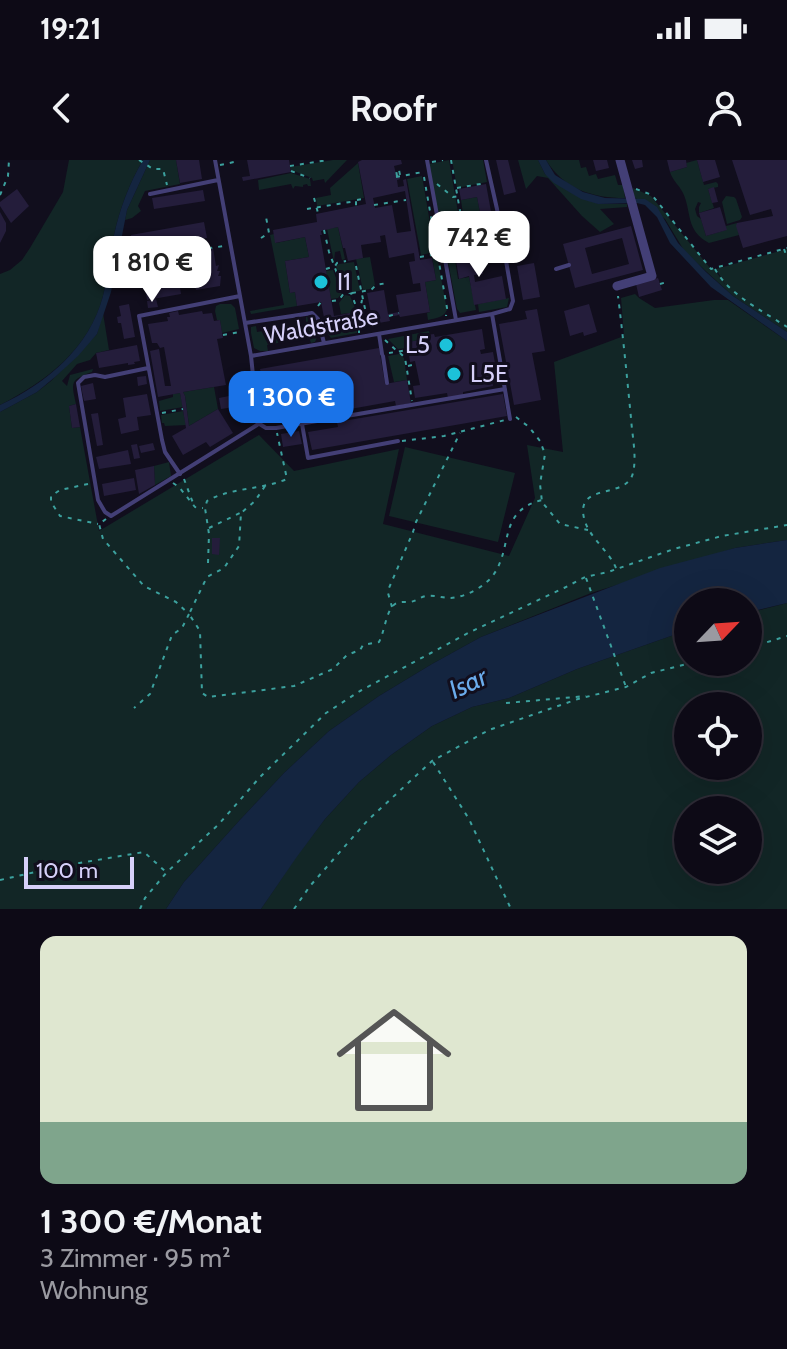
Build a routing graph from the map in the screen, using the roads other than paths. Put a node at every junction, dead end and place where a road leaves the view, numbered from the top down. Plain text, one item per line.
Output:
1 (215, 160) edge
2 (486, 160) edge
3 (620, 160) edge
4 (429, 161) edge
5 (219, 180) junction
6 (150, 194) dead end
7 (569, 265) dead end
8 (556, 269) dead end
9 (617, 286) road end
10 (240, 296) junction
11 (492, 314) junction
12 (456, 320) junction
13 (245, 323) junction
14 (379, 333) junction
15 (324, 344) junction
16 (251, 356) junction
17 (148, 368) junction
18 (387, 383) dead end
19 (505, 389) junction
20 (390, 401) dead end
21 (392, 409) junction
22 (510, 419) road end
23 (258, 423) junction
24 (302, 424) junction
25 (398, 441) road end
26 (180, 474) junction

1 - 5 lane
2 - 11 lane
3 - 9 street
4 - 12 lane
5 - 6 lane
5 - 10 lane
7 - 8 lane
10 - 13 lane
10 - 17 lane
11 - 12 lane, Waldstraße
11 - 19 lane
12 - 14 lane, Waldstraße
13 - 15 lane
13 - 16 lane
14 - 15 lane, Waldstraße
14 - 18 lane
15 - 16 lane, Waldstraße
16 - 23 lane, Waldstraße
17 - 26 lane
17 - 26 lane
19 - 21 lane
19 - 22 lane
20 - 21 lane
21 - 24 lane
23 - 24 lane
23 - 26 lane
24 - 25 lane

